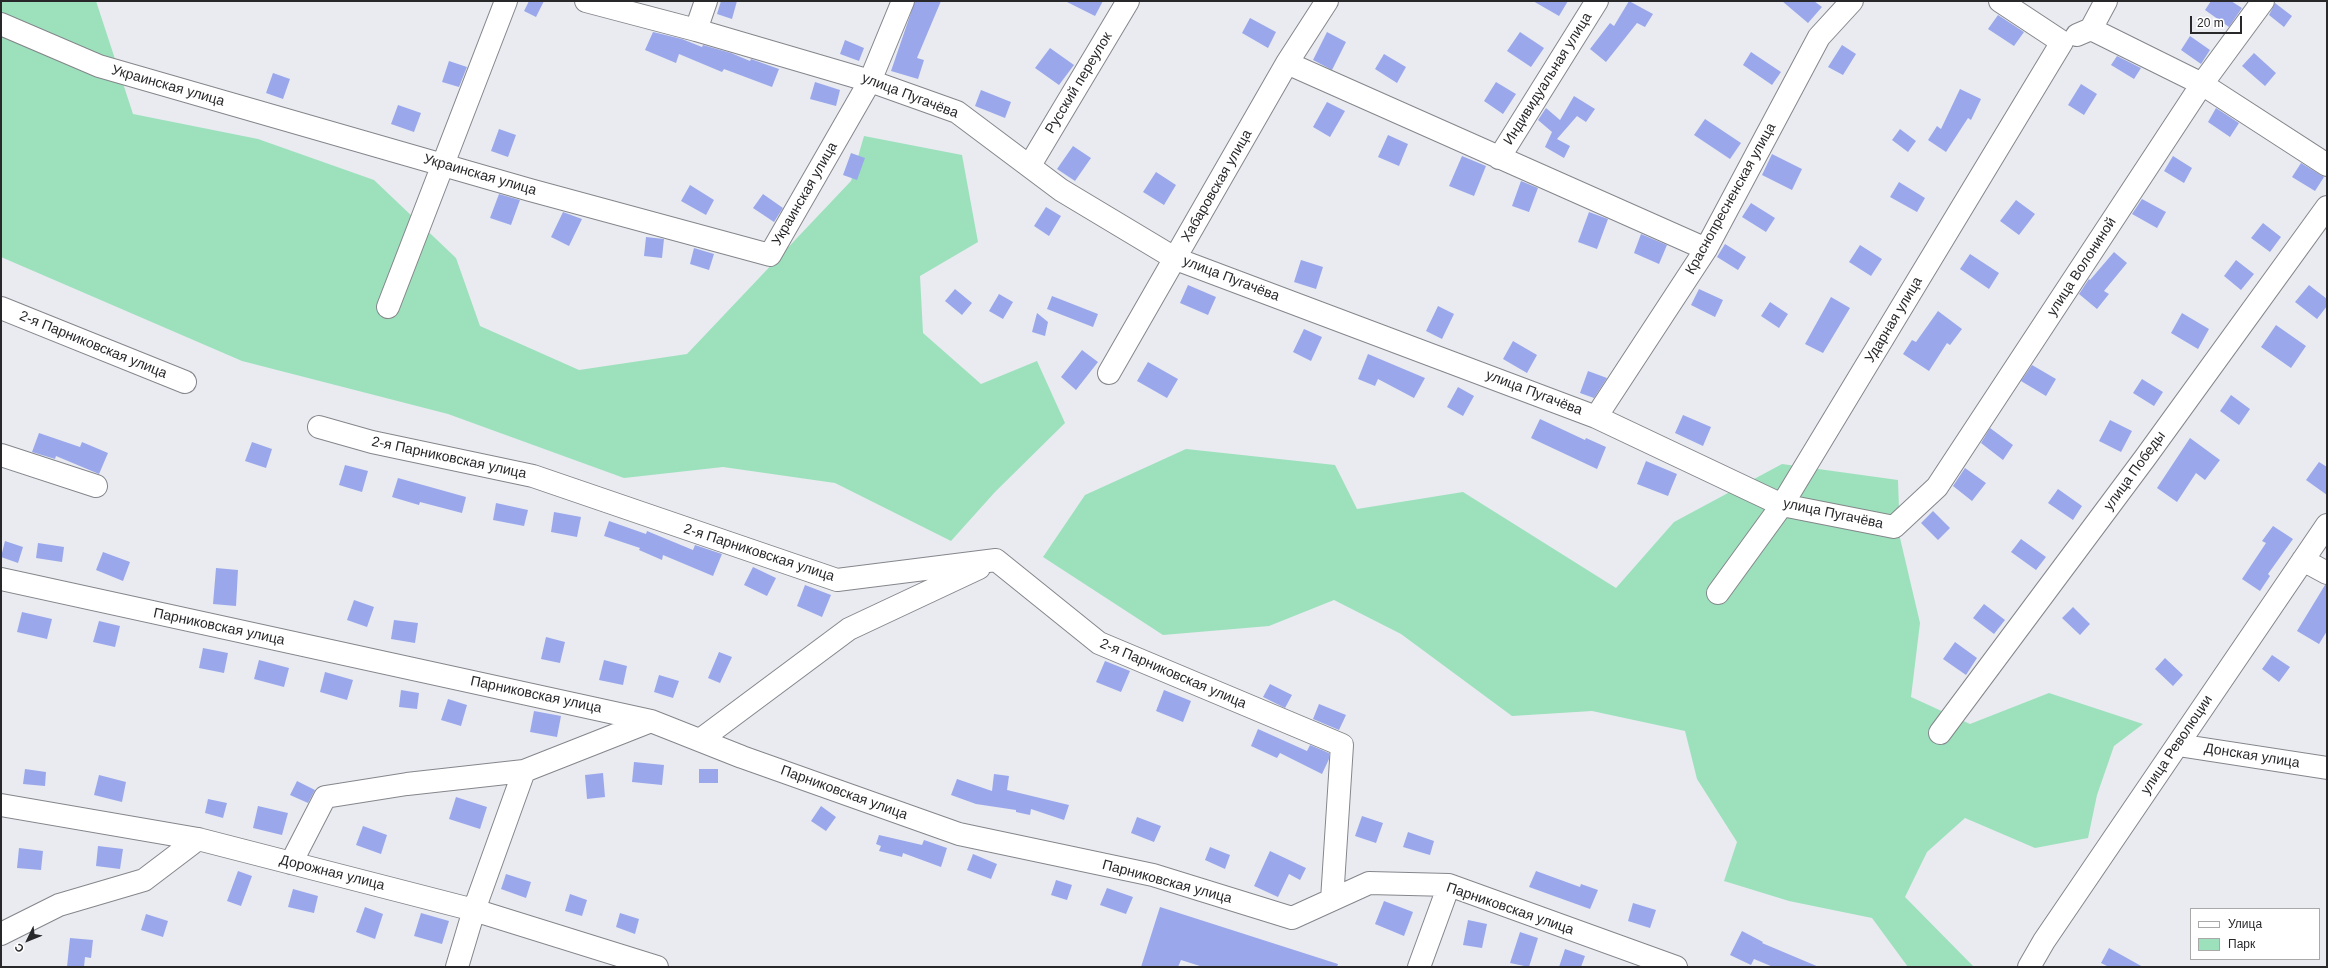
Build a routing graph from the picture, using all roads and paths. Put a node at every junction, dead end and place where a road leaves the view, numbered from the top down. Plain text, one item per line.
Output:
1 (506, 1) edge
2 (586, 1) edge
3 (706, 1) edge
4 (903, 1) edge
5 (1128, 1) edge
6 (1327, 1) edge
7 (1598, 1) edge
8 (1852, 1) edge
9 (2000, 1) edge
10 (2106, 1) edge
11 (2263, 1) edge
12 (1, 24) edge
13 (2091, 29) junction
14 (696, 30) junction
15 (2062, 42) junction
16 (1287, 63) junction
17 (870, 80) junction
18 (2202, 84) junction
19 (1499, 158) junction
20 (443, 164) junction
21 (1030, 165) junction
22 (2327, 165) edge
23 (2327, 207) edge
24 (1706, 249) junction
25 (1176, 259) junction
26 (388, 307) dead end
27 (1, 308) edge
28 (1108, 373) dead end
29 (184, 382) dead end
30 (1596, 417) junction
31 (319, 427) dead end
32 (1, 455) edge
33 (96, 486) dead end
34 (1782, 505) junction
35 (2327, 525) edge
36 (1894, 527) joint
37 (996, 560) junction
38 (2303, 560) junction
39 (2327, 574) edge
40 (1, 579) edge
41 (1718, 593) dead end
42 (651, 721) junction
43 (1940, 733) dead end
44 (700, 740) junction
45 (2178, 745) junction
46 (2327, 768) edge
47 (524, 771) junction
48 (1, 805) edge
49 (198, 839) junction
50 (291, 863) junction
51 (1449, 885) junction
52 (1332, 900) junction
53 (474, 910) junction
54 (1, 934) edge
55 (456, 967) edge
56 (657, 967) edge
57 (1419, 967) edge
58 (1676, 967) edge
59 (2029, 967) edge

1 - 20 street
2 - 14 street, улица Пугачёва
3 - 14 street
4 - 17 street
5 - 21 street, Русский переулок
6 - 16 street, Хабаровская улица
7 - 19 street, Индивидуальная улица
8 - 24 street, Краснопресненская улица
9 - 15 street
10 - 13 street
11 - 18 street, улица Волониной
12 - 20 street, Украинская улица
13 - 15 street
13 - 18 street
14 - 17 street, улица Пугачёва
15 - 34 street, Ударная улица
16 - 19 street
16 - 25 street, Хабаровская улица
17 - 20 street, Украинская улица
17 - 21 street, улица Пугачёва
18 - 22 street
18 - 36 street, улица Волониной
19 - 24 street
20 - 26 street
21 - 25 street, улица Пугачёва
23 - 43 street, улица Победы
24 - 30 street, Краснопресненская улица
25 - 28 street, Хабаровская улица
25 - 30 street, улица Пугачёва
27 - 29 street, 2-я Парниковская улица
30 - 34 street, улица Пугачёва
31 - 37 street, 2-я Парниковская улица
32 - 33 street
34 - 36 street, улица Пугачёва
34 - 41 street, Ударная улица
35 - 38 street, улица Революции
37 - 44 street
37 - 52 street, 2-я Парниковская улица
38 - 39 street
38 - 45 street, улица Революции
40 - 42 street, Парниковская улица
42 - 44 street, Парниковская улица
42 - 47 street
44 - 52 street, Парниковская улица
45 - 46 street, Донская улица
45 - 59 street, улица Революции
47 - 50 street
47 - 53 street
48 - 49 street, Дорожная улица
49 - 50 street, Дорожная улица
49 - 54 street
50 - 53 street, Дорожная улица
51 - 52 street, Парниковская улица
51 - 57 street
51 - 58 street, Парниковская улица
53 - 55 street
53 - 56 street, Дорожная улица

